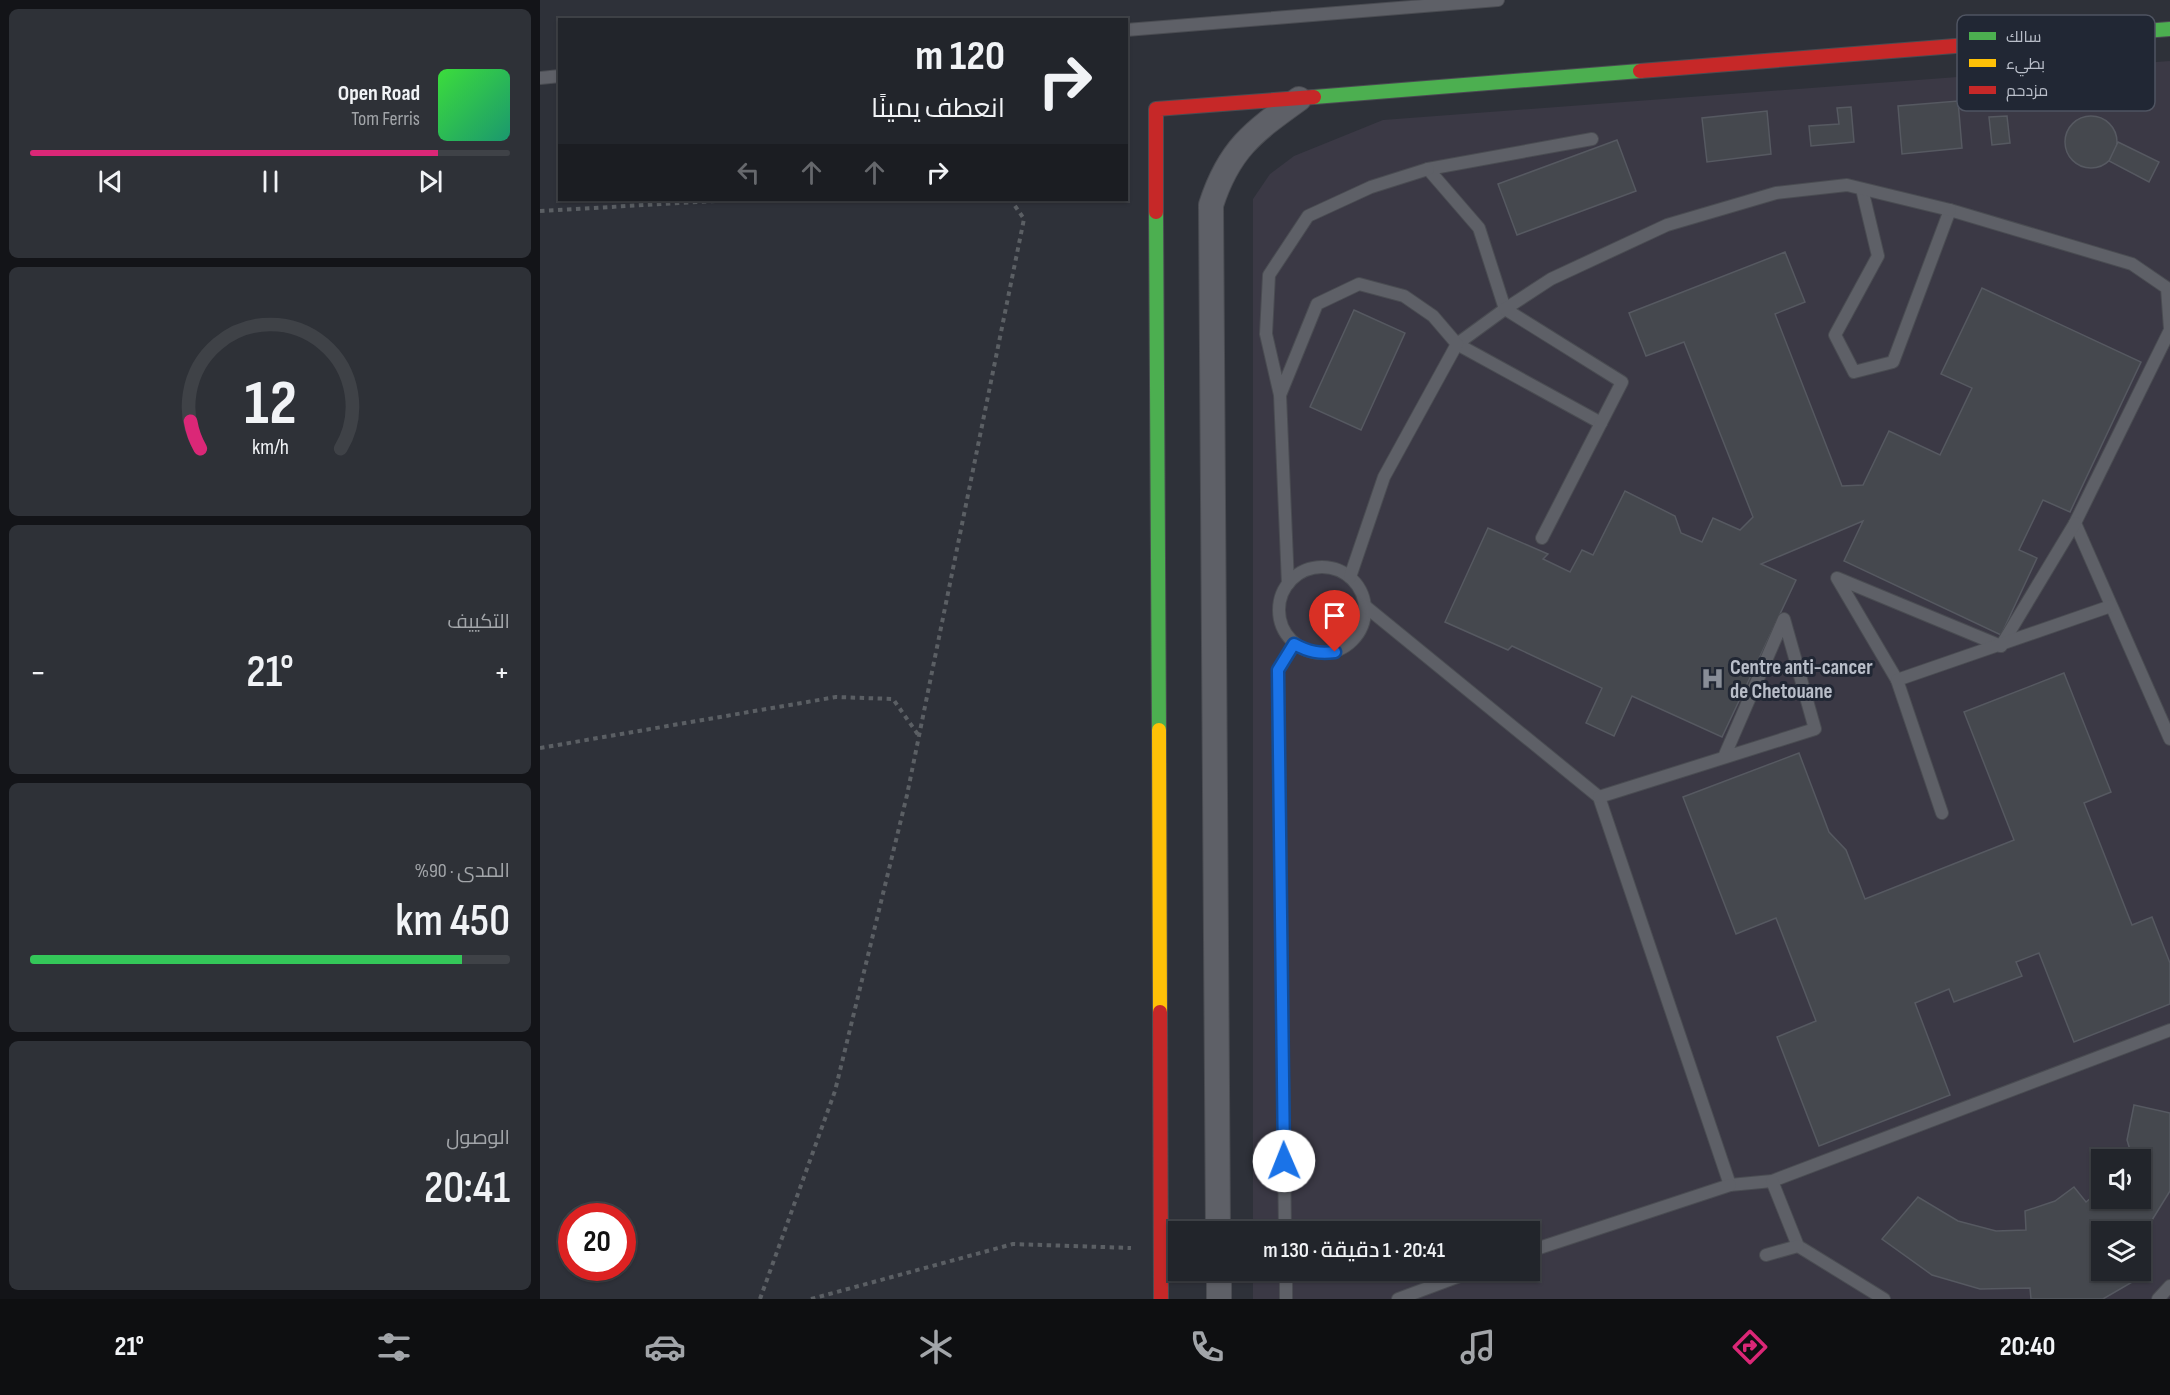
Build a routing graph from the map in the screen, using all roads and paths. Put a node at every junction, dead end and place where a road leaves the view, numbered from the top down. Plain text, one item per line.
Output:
1 (1498, 0) edge
2 (2170, 29) edge
3 (1128, 30) edge
4 (2155, 30) edge
5 (1957, 46) edge
6 (558, 76) edge
7 (540, 78) edge
8 (1299, 99) junction
9 (1592, 140) dead end
10 (1428, 169) junction
11 (1862, 189) junction
12 (715, 201) edge
13 (1012, 201) edge
14 (1950, 210) junction
15 (540, 211) edge
16 (1505, 309) junction
17 (2170, 330) edge
18 (1457, 344) junction
19 (1280, 395) junction
20 (1601, 423) junction
21 (2075, 524) junction
22 (1542, 538) dead end
23 (1350, 577) junction
24 (1287, 584) junction
25 (1365, 606) junction
26 (2112, 606) junction
27 (1294, 644) junction
28 (2001, 646) junction
29 (1897, 680) junction
30 (919, 736) junction
31 (2170, 739) edge
32 (540, 748) edge
33 (1724, 757) junction
34 (1599, 797) junction
35 (1942, 813) dead end
36 (2170, 1030) edge
37 (1772, 1181) junction
38 (1730, 1185) junction
39 (1218, 1221) edge
40 (1285, 1221) edge
41 (1798, 1245) junction
42 (1540, 1248) edge
43 (1162, 1249) junction
44 (1766, 1255) dead end
45 (1219, 1281) edge
46 (1286, 1281) edge
47 (1446, 1281) edge
48 (2170, 1286) edge
49 (760, 1299) edge
50 (812, 1299) edge
51 (1161, 1299) edge
52 (1219, 1299) edge
53 (1286, 1299) edge
54 (1398, 1299) edge
55 (1884, 1299) edge
56 (2158, 1299) edge

1 - 3 lane
2 - 4 street
5 - 8 street
6 - 7 lane
8 - 39 street
8 - 43 street
9 - 10 lane
10 - 16 lane
10 - 19 lane
11 - 14 lane
11 - 14 lane
11 - 16 lane
12 - 15 path
13 - 30 path
14 - 17 lane
16 - 18 lane
16 - 20 lane
17 - 21 lane
18 - 19 lane
18 - 20 lane
18 - 23 lane
19 - 24 lane
20 - 22 lane
21 - 26 lane
21 - 28 lane
23 - 24 lane
23 - 25 lane
24 - 27 lane
25 - 27 lane
25 - 34 lane
26 - 28 lane
26 - 31 lane
27 - 40 lane
28 - 29 lane
28 - 29 lane
29 - 35 lane
30 - 32 path
30 - 49 path
33 - 33 lane
33 - 34 lane
34 - 38 lane
36 - 37 lane
37 - 38 lane
37 - 41 lane
38 - 42 lane
41 - 44 lane
41 - 55 lane
43 - 50 path
43 - 51 street
45 - 52 street
46 - 53 lane
47 - 54 lane
48 - 56 lane

